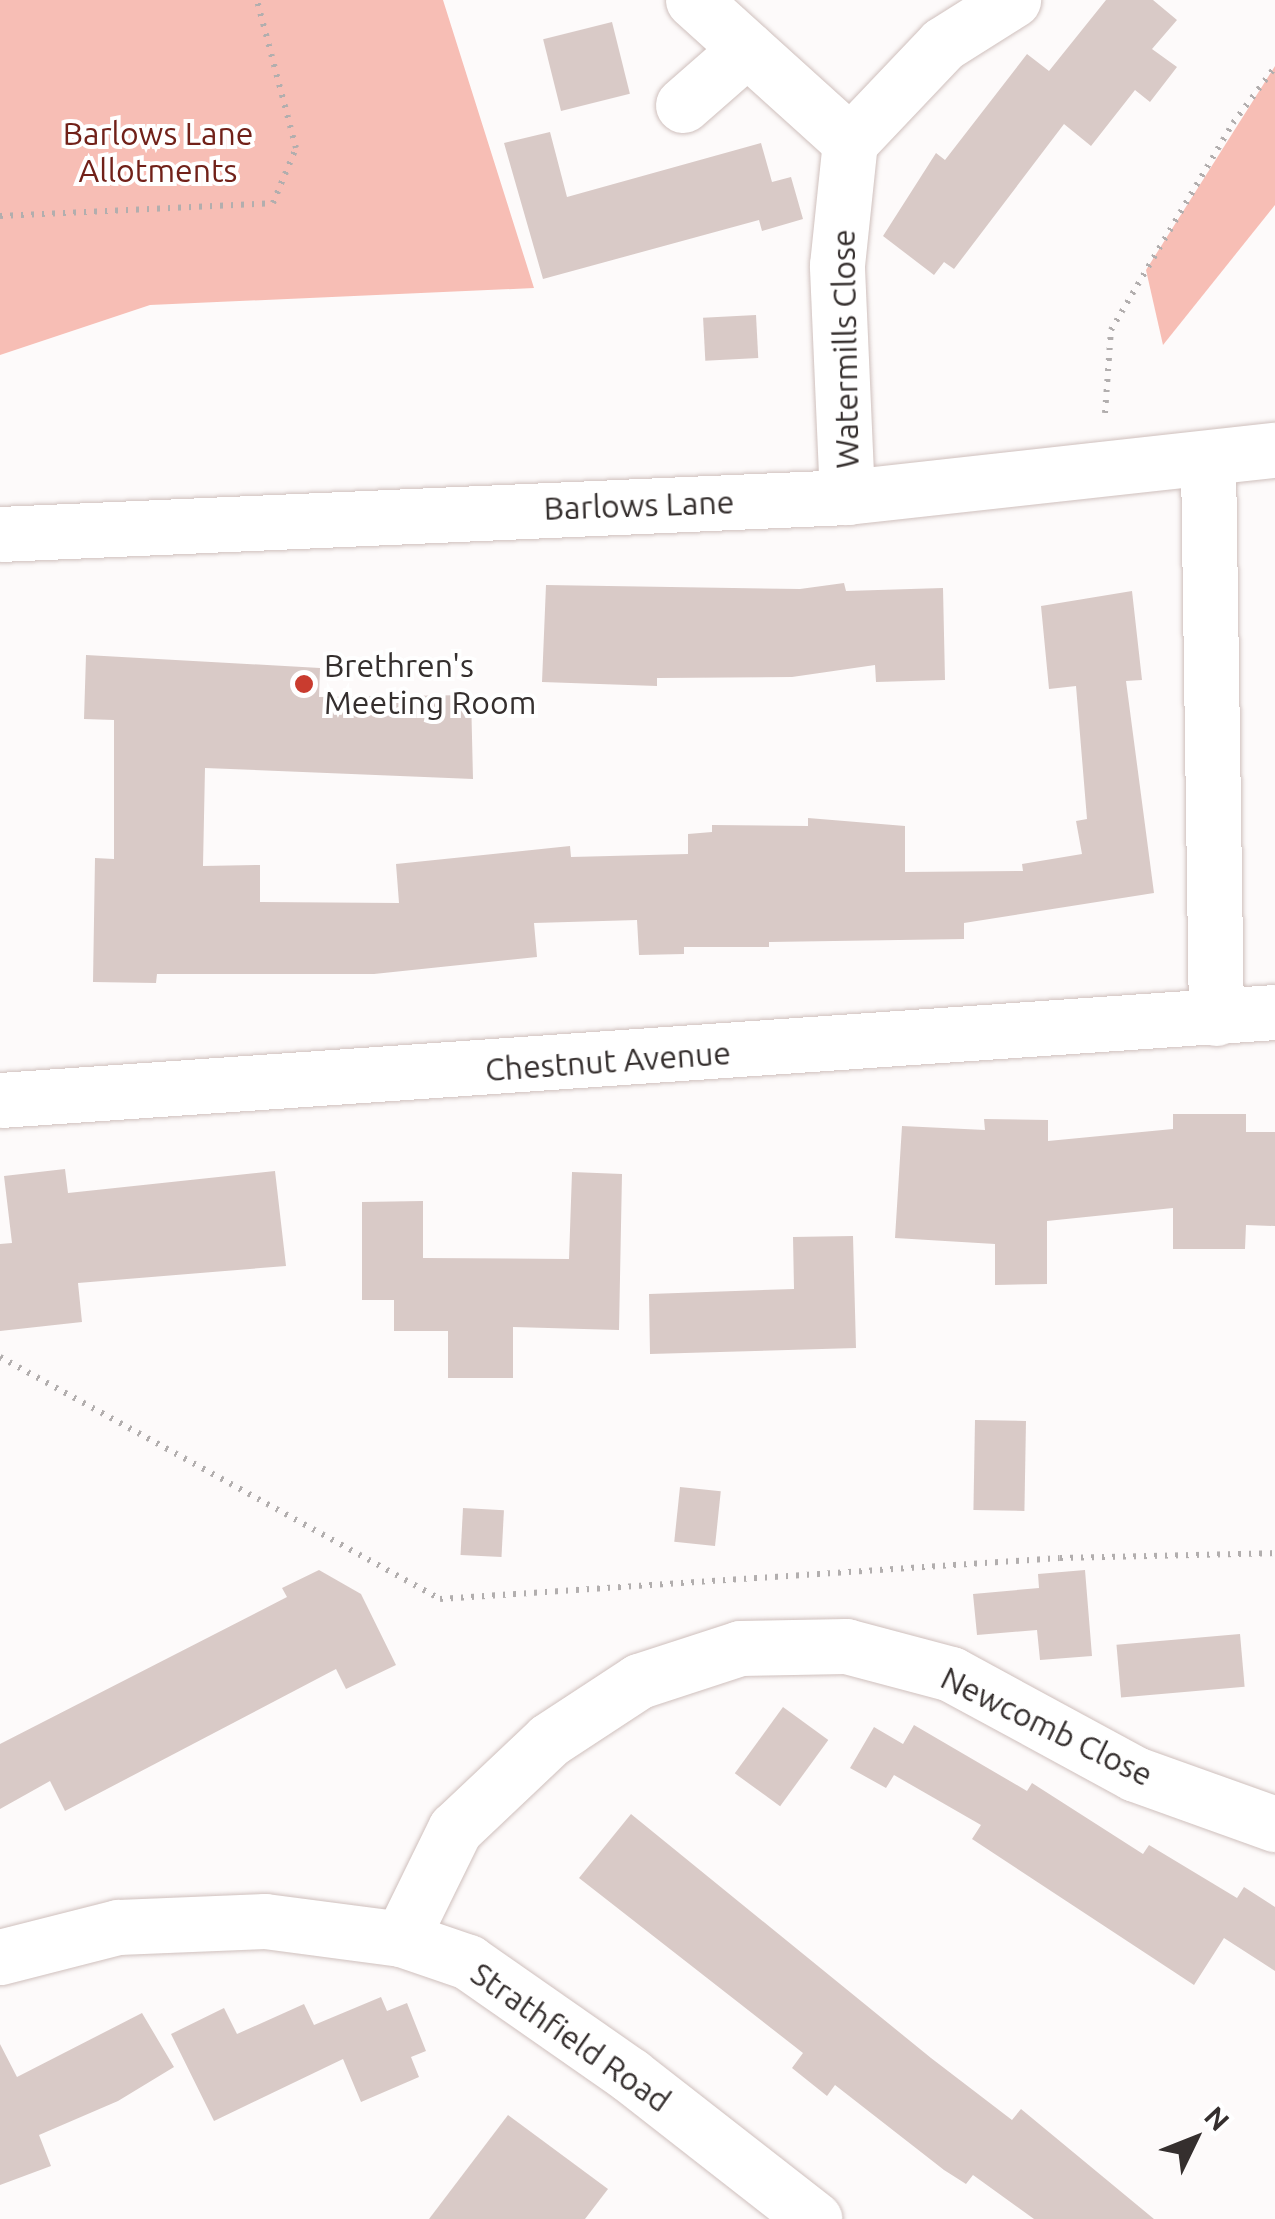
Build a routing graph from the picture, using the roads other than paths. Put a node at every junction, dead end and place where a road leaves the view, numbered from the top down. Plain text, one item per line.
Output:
1 (692, 0) edge
2 (1013, 0) edge
3 (748, 49) junction
4 (683, 105) dead end
5 (850, 142) junction
6 (1275, 450) edge
7 (1208, 460) junction
8 (847, 497) junction
9 (0, 534) edge
10 (1275, 1012) edge
11 (1216, 1018) junction
12 (0, 1100) edge
13 (1275, 1824) edge
14 (401, 1939) junction
15 (0, 1956) edge
16 (814, 2219) edge

1 - 3 street
2 - 5 street
3 - 4 street
3 - 5 street
5 - 8 street, Watermills Close
6 - 7 street, Barlows Lane
7 - 8 street, Barlows Lane
7 - 11 street
8 - 9 street, Barlows Lane
10 - 11 street, Chestnut Avenue
11 - 12 street, Chestnut Avenue
13 - 14 street, Newcomb Close
14 - 15 street, Strathfield Road
14 - 16 street, Strathfield Road

